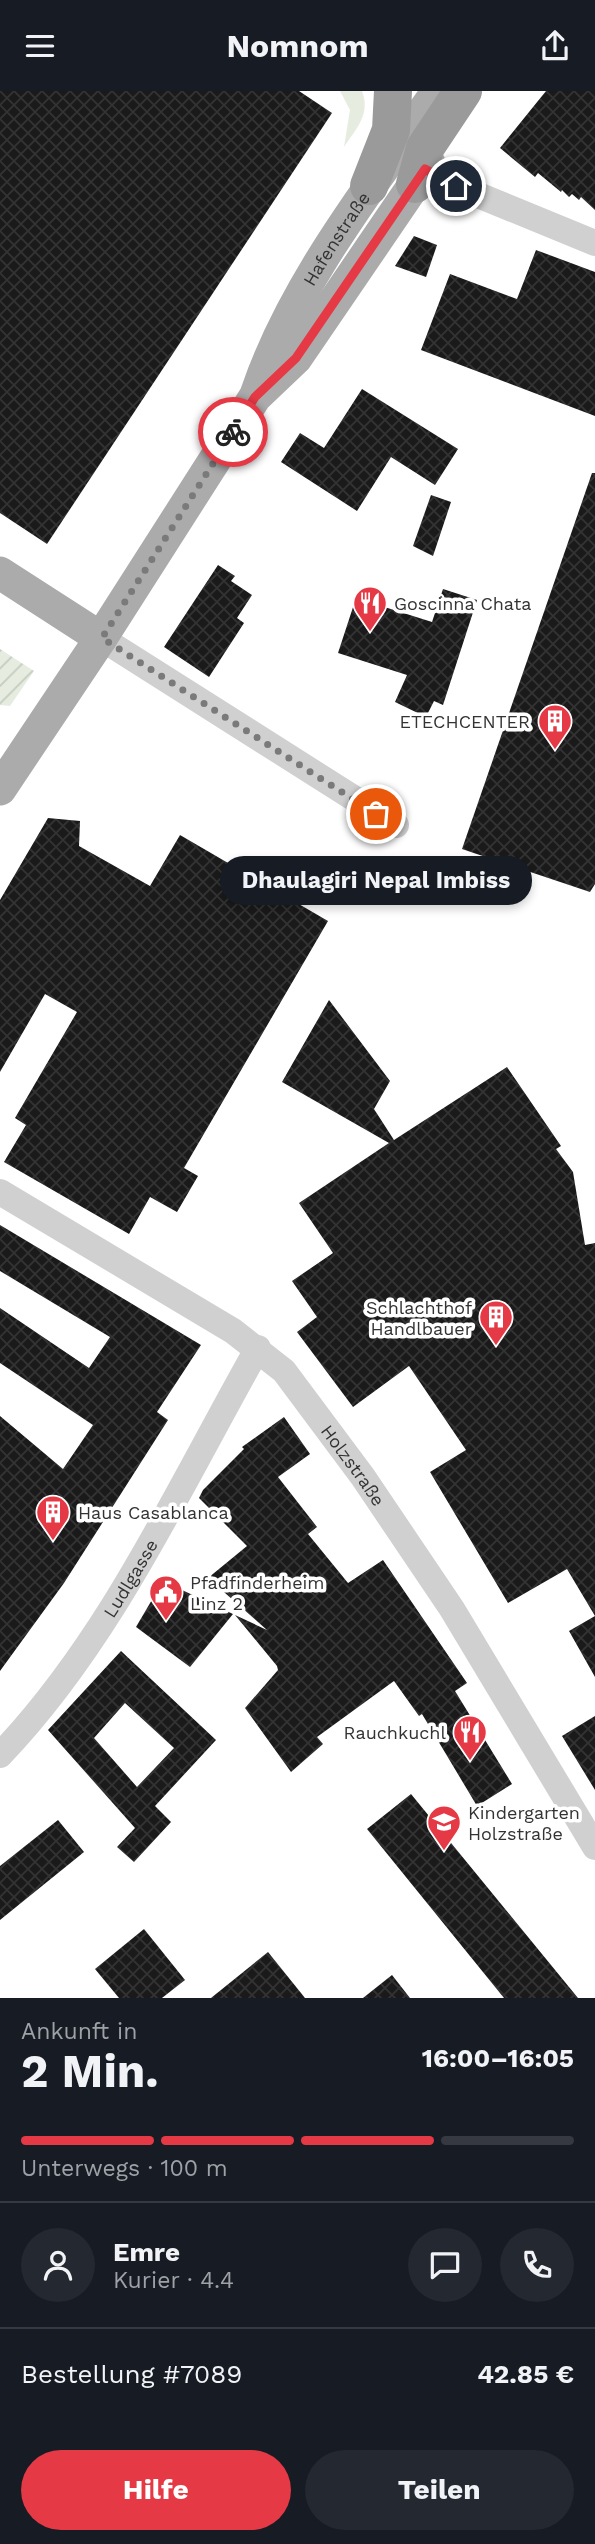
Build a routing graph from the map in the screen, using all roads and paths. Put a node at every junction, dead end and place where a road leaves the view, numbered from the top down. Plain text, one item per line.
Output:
1 (393, 91) edge
2 (438, 91) edge
3 (463, 91) edge
4 (480, 91) edge
5 (420, 176) junction
6 (369, 186) junction
7 (595, 243) edge
8 (255, 397) junction
9 (0, 573) edge
10 (95, 648) junction
11 (0, 789) edge
12 (396, 825) dead end
13 (0, 1192) edge
14 (258, 1348) junction
15 (0, 1755) edge
16 (595, 1847) edge

1 - 6 highway
2 - 6 main road, Hafenstraße
3 - 5 highway
4 - 5 main road, Hafenstraße
5 - 7 street
5 - 8 main road, Hafenstraße
6 - 8 main road, Hafenstraße
8 - 10 main road, Hafenstraße
9 - 10 main road
10 - 11 main road, Hafenstraße
10 - 12 street
13 - 14 street, Holzstraße
14 - 15 street, Ludlgasse
14 - 16 street, Holzstraße

